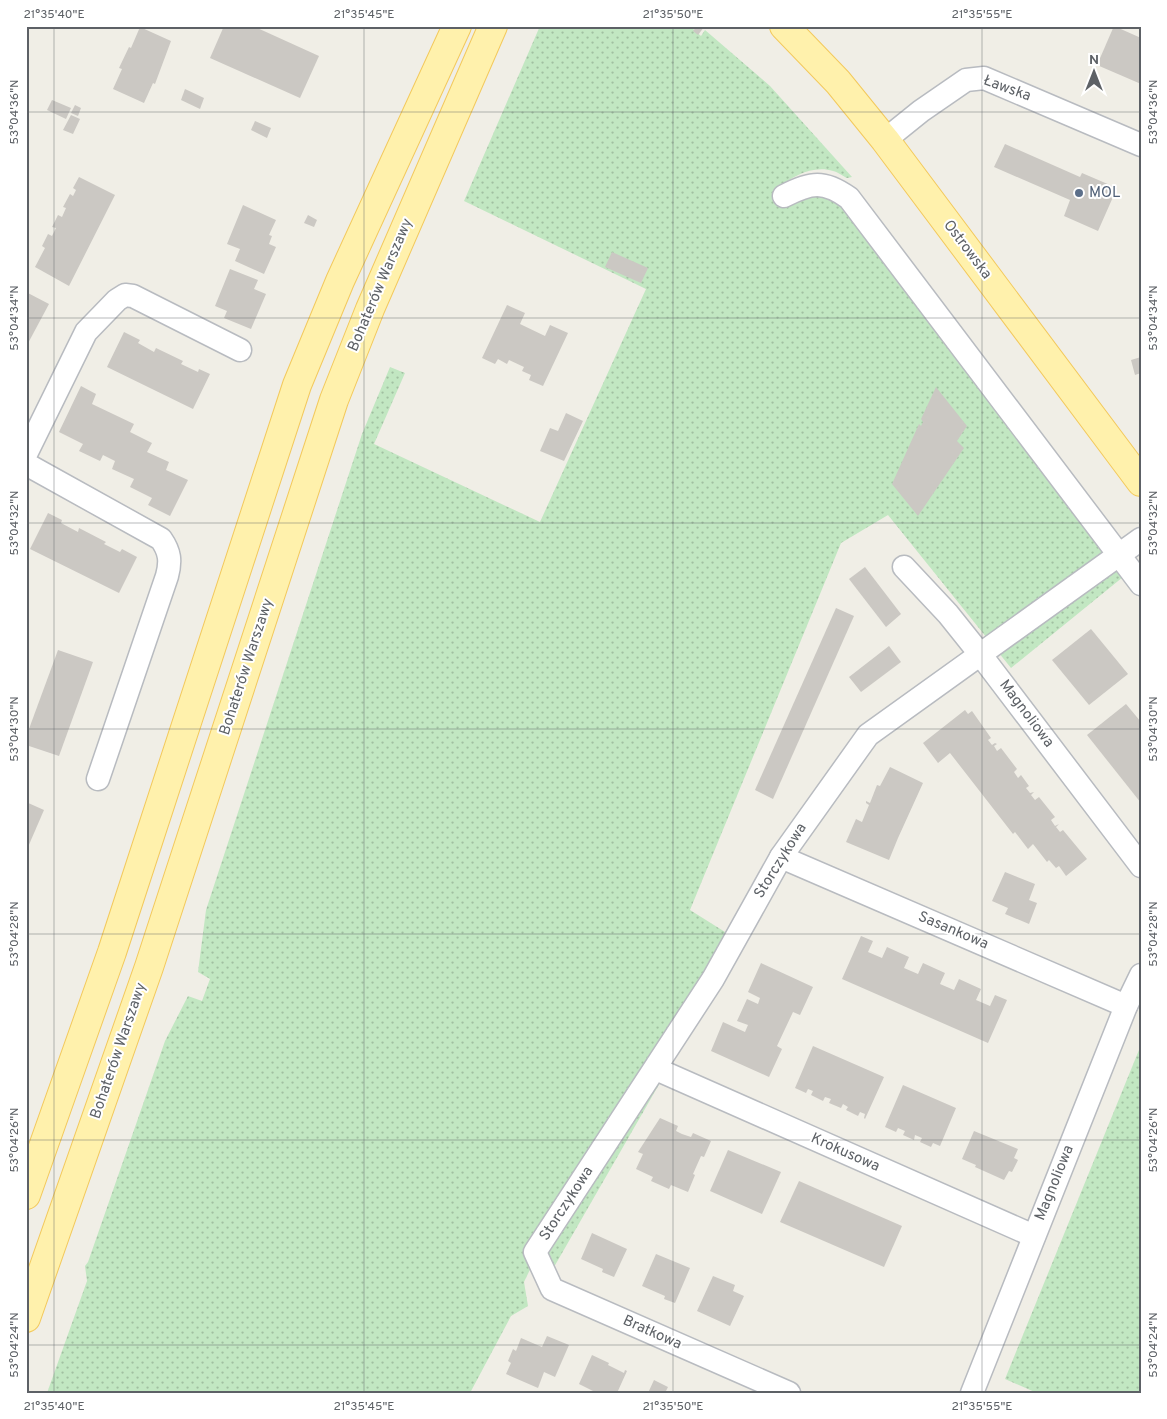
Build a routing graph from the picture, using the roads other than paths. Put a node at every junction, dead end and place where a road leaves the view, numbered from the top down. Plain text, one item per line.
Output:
1 (457, 26) edge
2 (493, 26) edge
3 (784, 26) edge
4 (885, 140) junction
5 (1141, 145) edge
6 (784, 196) dead end
7 (240, 350) dead end
8 (26, 454) edge
9 (26, 464) edge
10 (1141, 482) edge
11 (1141, 539) edge
12 (1119, 555) junction
13 (904, 567) dead end
14 (1141, 584) edge
15 (980, 654) junction
16 (98, 779) dead end
17 (781, 857) junction
18 (1141, 866) edge
19 (1141, 975) edge
20 (1126, 1006) junction
21 (656, 1069) junction
22 (26, 1195) edge
23 (1034, 1236) junction
24 (535, 1252) joint
25 (26, 1318) edge
26 (789, 1393) edge
27 (972, 1393) edge

1 - 22 main road
2 - 25 main road, Bohaterów Warszawy
3 - 4 main road, Ostrowska
4 - 5 street, Ławska
4 - 10 main road, Ostrowska
6 - 12 street
7 - 8 street
9 - 16 street
11 - 12 street
12 - 14 street
12 - 15 street, Storczykowa
13 - 15 street, Magnoliowa
15 - 17 street, Storczykowa
15 - 18 street, Magnoliowa
17 - 20 street, Sasankowa
17 - 21 street, Storczykowa
19 - 20 street, Magnoliowa
20 - 23 street, Magnoliowa
21 - 23 street, Krokusowa
21 - 24 street, Storczykowa
23 - 27 street, Magnoliowa
24 - 26 street, Bratkowa

